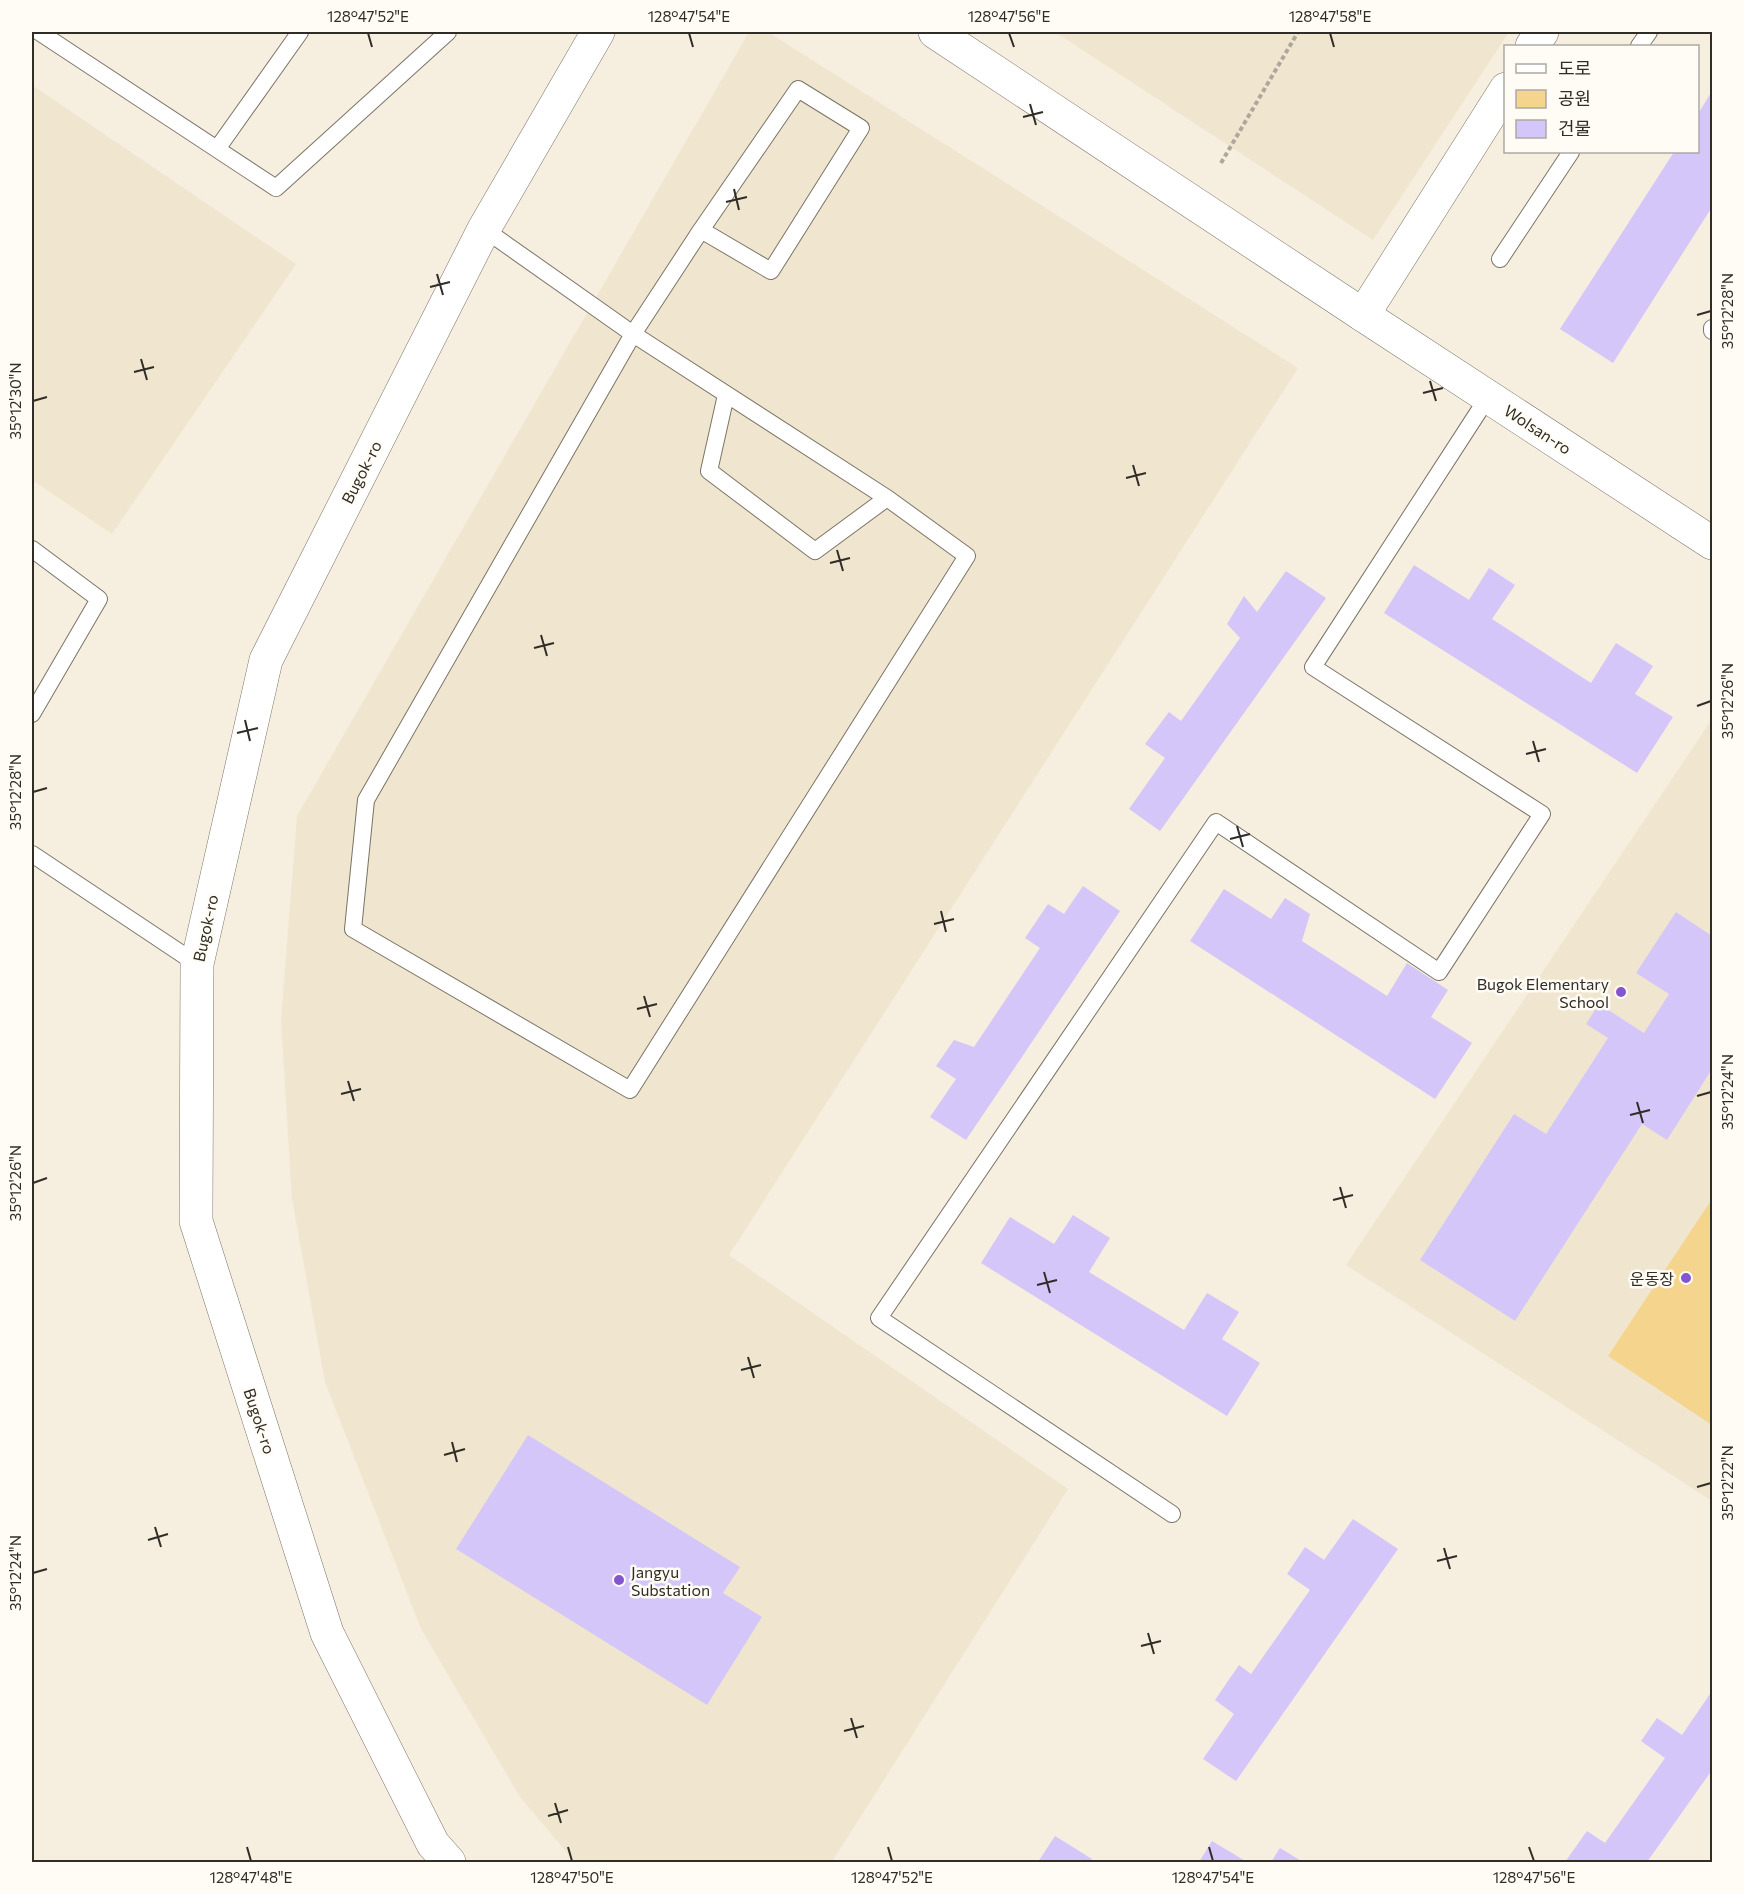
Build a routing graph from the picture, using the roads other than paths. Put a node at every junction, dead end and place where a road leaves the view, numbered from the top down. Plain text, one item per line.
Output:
1 (39, 32) edge
2 (300, 32) edge
3 (448, 32) edge
4 (598, 32) edge
5 (935, 32) edge
6 (1542, 32) edge
7 (1649, 32) edge
8 (1533, 45) edge
9 (1641, 45) edge
10 (1504, 92) edge
11 (218, 149) junction
12 (1569, 153) edge
13 (484, 229) junction
14 (701, 230) junction
15 (1500, 259) dead end
16 (1363, 315) junction
17 (633, 334) junction
18 (726, 395) junction
19 (1488, 397) junction
20 (886, 498) junction
21 (1713, 543) edge
22 (32, 549) edge
23 (32, 714) edge
24 (32, 854) edge
25 (196, 964) junction
26 (1172, 1514) dead end
27 (449, 1863) edge

1 - 11 lane
2 - 11 lane
3 - 11 lane
4 - 13 street, Bugok-ro
5 - 16 street, Wolsan-ro
6 - 8 street
7 - 9 lane
10 - 16 street
12 - 15 lane
13 - 17 lane
13 - 25 street, Bugok-ro
14 - 14 lane
14 - 17 lane
16 - 19 street, Wolsan-ro
17 - 18 lane
17 - 20 lane
18 - 20 lane
18 - 20 lane
19 - 21 street, Wolsan-ro
19 - 26 lane
22 - 23 lane
24 - 25 lane
25 - 27 street, Bugok-ro

